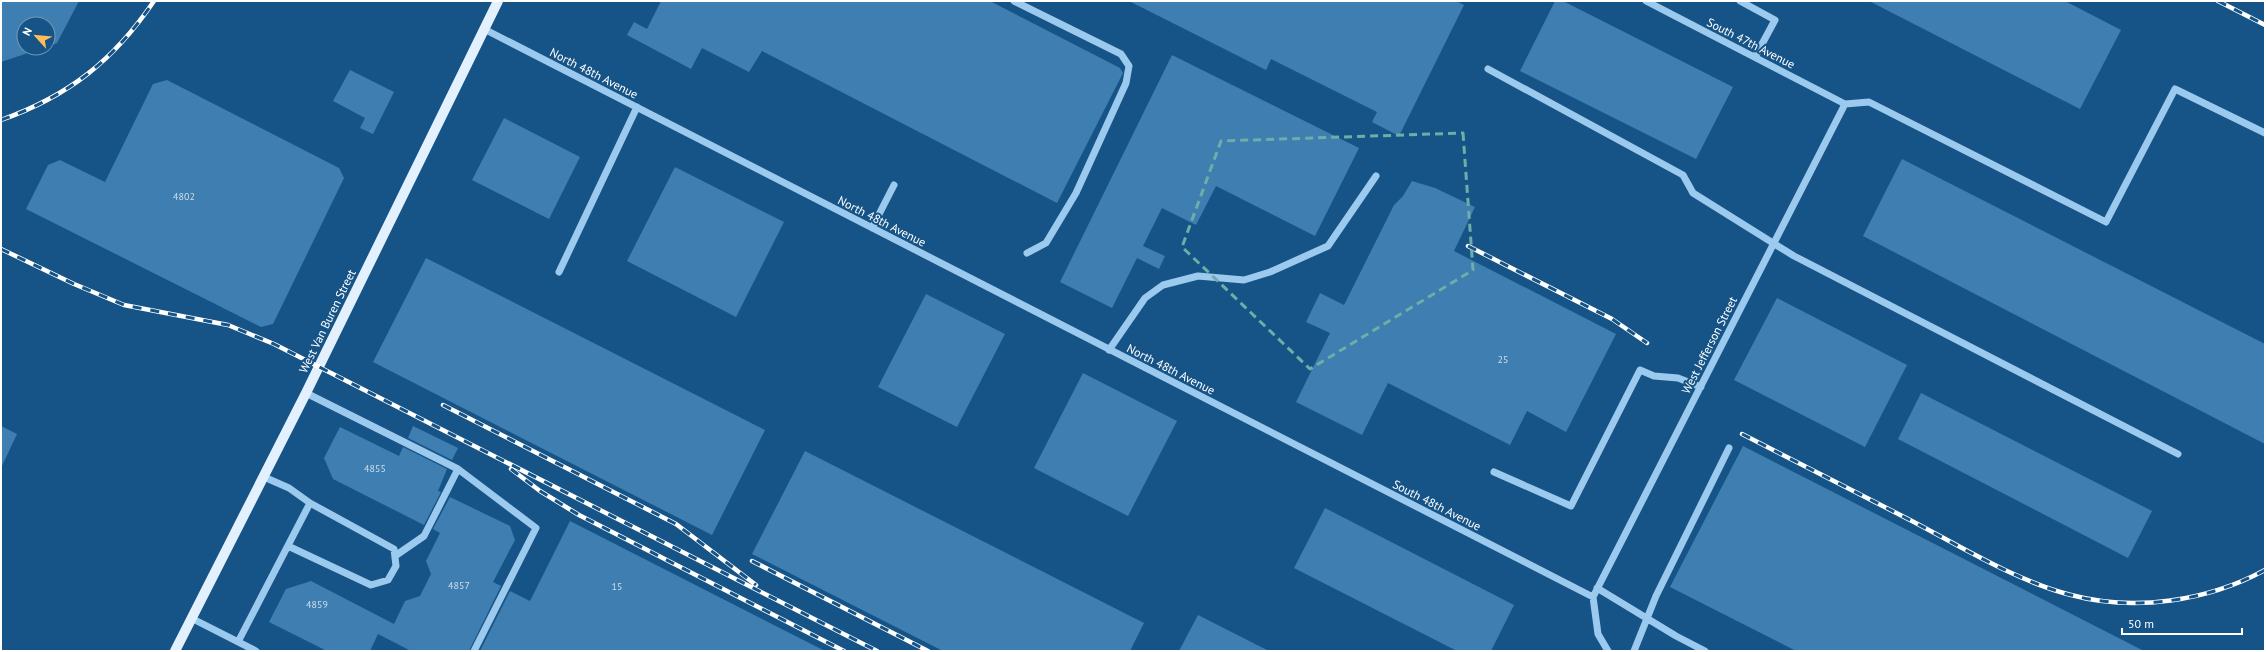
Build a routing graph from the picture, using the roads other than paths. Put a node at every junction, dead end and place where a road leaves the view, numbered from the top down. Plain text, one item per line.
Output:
1 (498, 1) edge
2 (1014, 1) edge
3 (1646, 1) edge
4 (1740, 1) edge
5 (484, 29) junction
6 (1755, 57) junction
7 (1488, 69) dead end
8 (1845, 104) junction
9 (637, 107) junction
10 (2265, 133) edge
11 (1376, 176) dead end
12 (894, 185) dead end
13 (872, 228) junction
14 (1773, 243) junction
15 (1027, 253) dead end
16 (559, 272) dead end
17 (1109, 350) junction
18 (1701, 387) junction
19 (306, 393) junction
20 (1270, 432) joint
21 (1729, 448) dead end
22 (2178, 454) dead end
23 (458, 469) junction
24 (1494, 472) dead end
25 (264, 477) junction
26 (310, 503) junction
27 (288, 546) junction
28 (395, 556) junction
29 (1597, 588) junction
30 (1593, 597) junction
31 (191, 618) junction
32 (1648, 619) junction
33 (238, 642) junction
34 (175, 651) edge
35 (256, 651) edge
36 (474, 651) edge
37 (1608, 651) edge
38 (1634, 651) edge
39 (1705, 651) edge

1 - 5 main road, West Van Buren Street
2 - 15 street
3 - 6 street, South 47th Avenue
4 - 6 street
5 - 9 street, North 48th Avenue
5 - 19 main road, West Van Buren Street
6 - 8 street, South 47th Avenue
7 - 14 street
8 - 10 street
8 - 14 street, West Jefferson Street
9 - 13 street, North 48th Avenue
9 - 16 street
11 - 17 street
12 - 13 street
13 - 17 street, North 48th Avenue
14 - 18 street, West Jefferson Street
14 - 22 street
17 - 20 street, North 48th Avenue
18 - 24 street
18 - 29 street, West Jefferson Street
19 - 23 street
19 - 25 main road, West Van Buren Street
20 - 30 street, South 48th Avenue
21 - 32 street
23 - 28 street
23 - 36 street
25 - 26 street
25 - 31 main road, West Van Buren Street
26 - 27 street
26 - 28 street
27 - 28 street
27 - 33 street
29 - 30 street, West Jefferson Street
29 - 32 street
30 - 37 street
31 - 33 street
31 - 34 main road, West Van Buren Street
32 - 38 street
32 - 39 street
33 - 35 street

